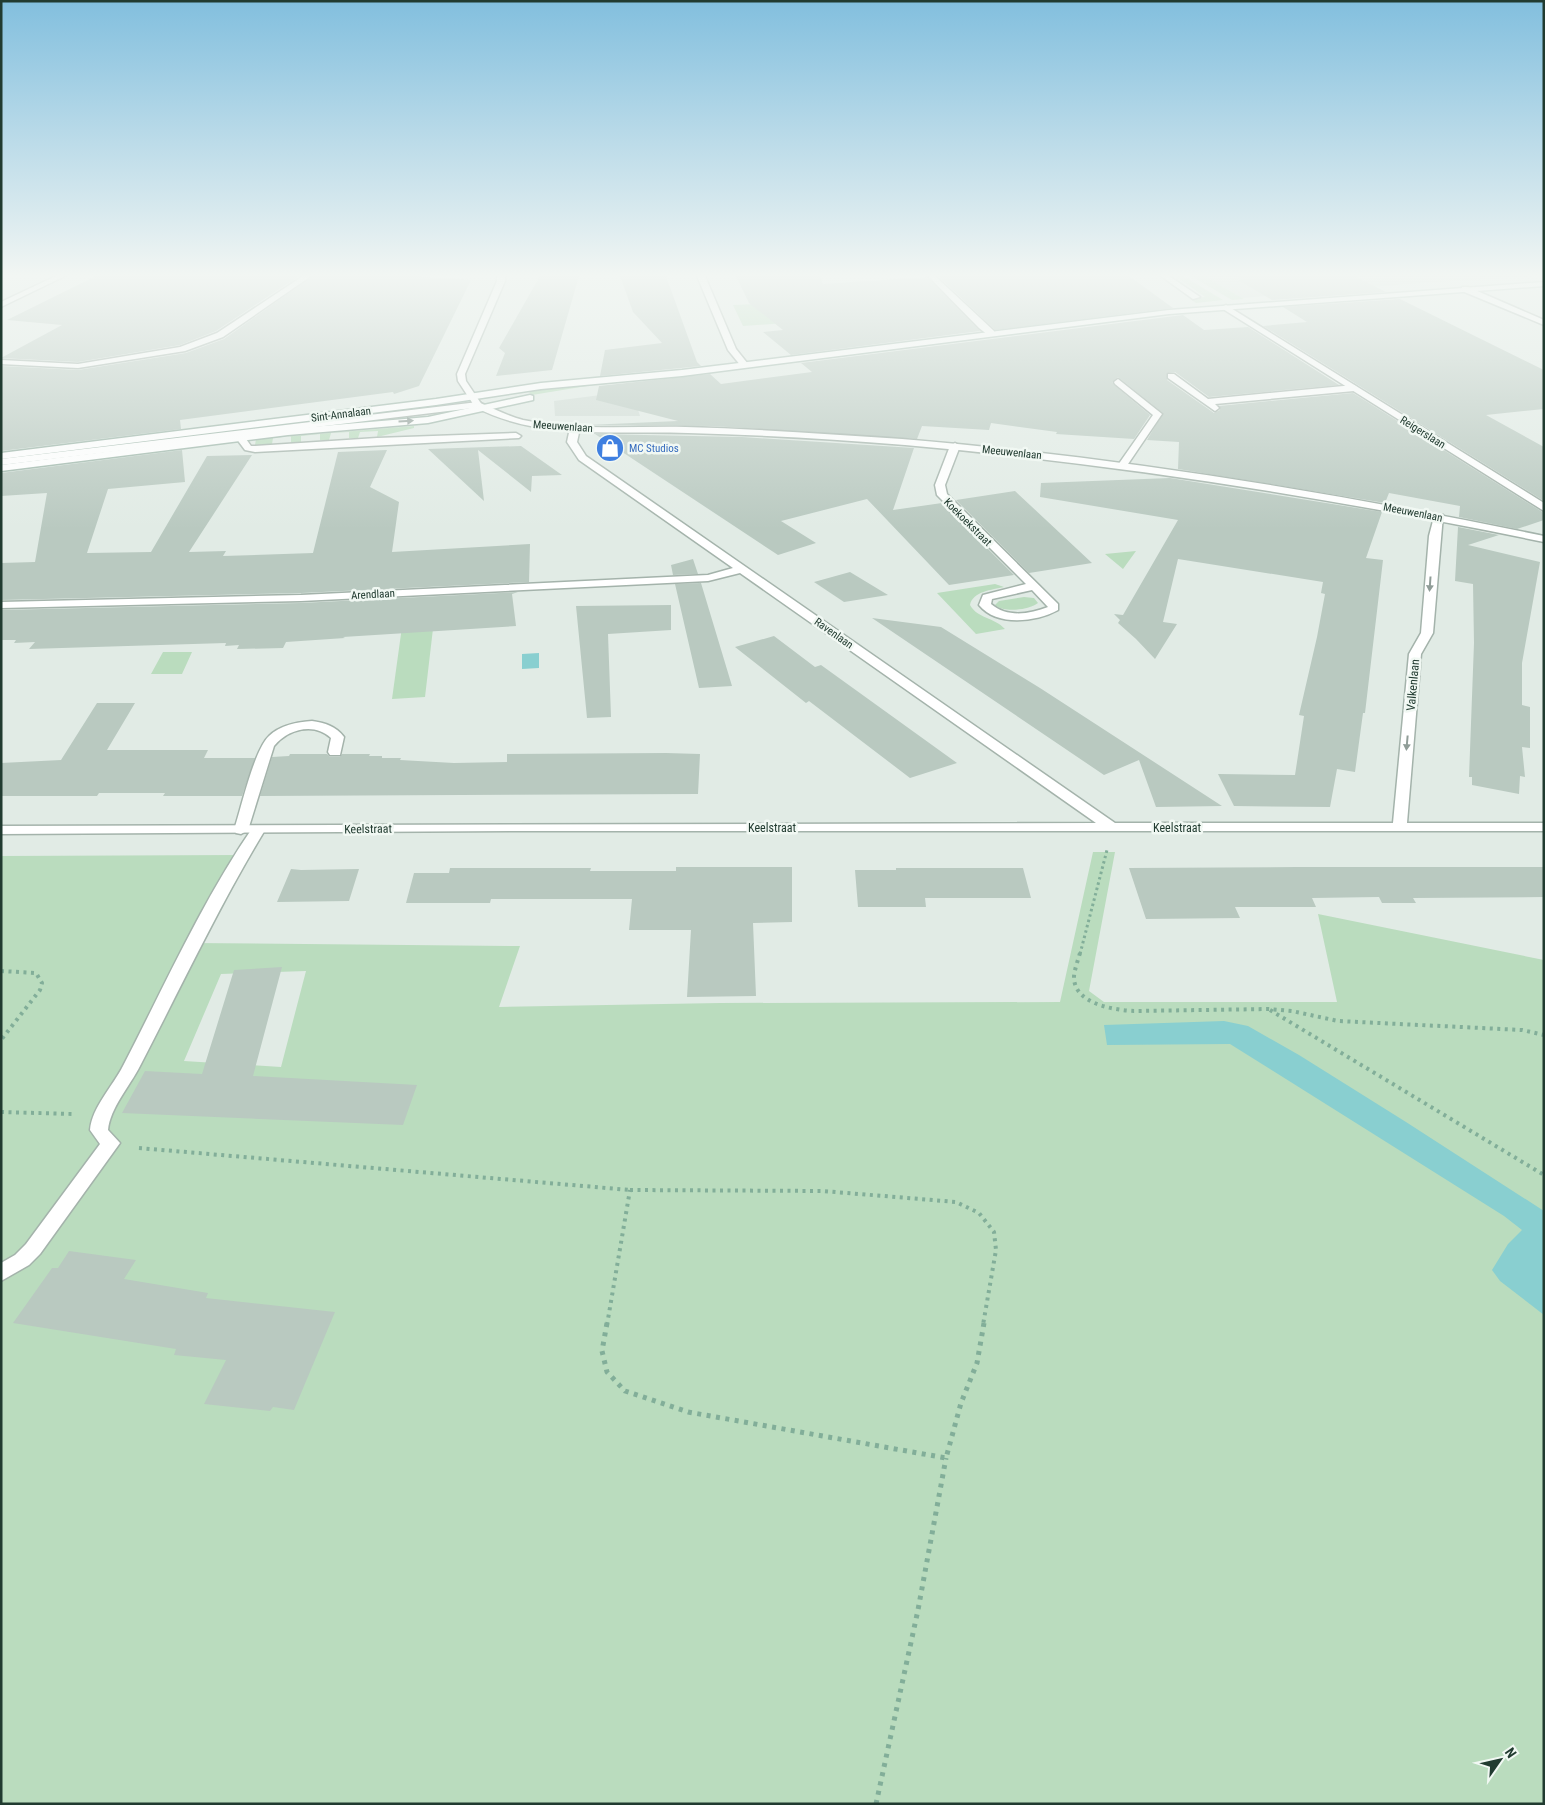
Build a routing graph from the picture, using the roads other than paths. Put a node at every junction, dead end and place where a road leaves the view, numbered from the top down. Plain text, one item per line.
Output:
1 (112, 360) edge
2 (467, 360) edge
3 (741, 360) edge
4 (773, 360) edge
5 (1310, 360) edge
6 (1, 362) edge
7 (744, 364) junction
8 (682, 372) junction
9 (1171, 376) dead end
10 (1118, 382) dead end
11 (1354, 388) junction
12 (1206, 402) junction
13 (478, 404) junction
14 (1218, 411) dead end
15 (575, 428) junction
16 (516, 436) dead end
17 (240, 438) junction
18 (954, 446) junction
19 (1, 456) edge
20 (5, 461) edge
21 (1123, 465) junction
22 (1, 468) edge
23 (1544, 508) edge
24 (1439, 517) junction
25 (1544, 539) edge
26 (744, 569) junction
27 (1031, 584) junction
28 (1, 604) edge
29 (335, 752) dead end
30 (1400, 827) junction
31 (1544, 827) edge
32 (1113, 828) junction
33 (1, 830) edge
34 (250, 830) junction
35 (1, 1273) edge

1 - 6 street
2 - 13 street
3 - 7 street
4 - 7 street, Sint-Annalaan
5 - 11 street, Reigerslaan
7 - 8 street, Sint-Annalaan
8 - 13 street, Sint-Annalaan
8 - 13 street, Sint-Annalaan
9 - 12 street
10 - 21 street
11 - 12 street
11 - 23 street, Reigerslaan
12 - 14 street
13 - 15 street, Meeuwenlaan
17 -> 13 street, Sint-Annalaan
13 - 19 street, Sint-Annalaan
13 - 20 street, Sint-Annalaan
15 - 18 street, Meeuwenlaan
15 - 26 street, Ravenlaan
16 - 17 street
17 - 22 street, Sint-Annalaan
18 - 21 street, Meeuwenlaan
18 - 27 street, Koekoekstraat
21 - 24 street, Meeuwenlaan
24 - 25 street, Meeuwenlaan
24 -> 30 street, Valkenlaan
26 - 28 street, Arendlaan
26 - 32 street, Ravenlaan
27 - 27 street, Koekoekstraat
29 - 34 street
30 - 31 street, Keelstraat
30 - 32 street, Keelstraat
32 - 34 street, Keelstraat
33 - 34 street, Keelstraat
34 - 35 street

